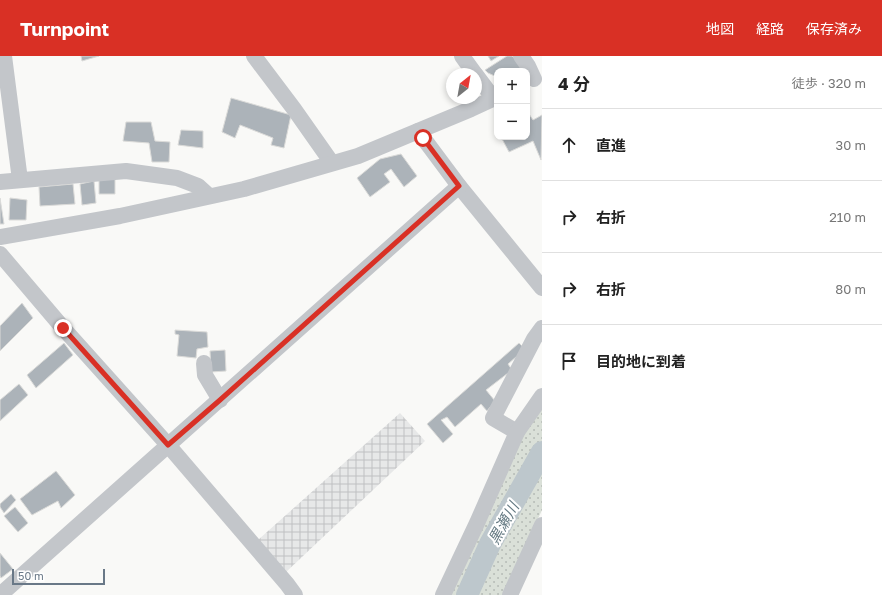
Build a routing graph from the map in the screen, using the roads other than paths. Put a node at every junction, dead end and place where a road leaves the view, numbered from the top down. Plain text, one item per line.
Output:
1 (4, 56) edge
2 (254, 56) edge
3 (462, 56) edge
4 (521, 56) edge
5 (471, 68) edge
6 (534, 79) edge
7 (482, 82) edge
8 (494, 97) edge
9 (494, 98) edge
10 (418, 131) junction
11 (332, 163) junction
12 (20, 180) junction
13 (0, 182) edge
14 (459, 186) junction
15 (209, 196) junction
16 (0, 237) edge
17 (0, 254) edge
18 (542, 288) edge
19 (542, 328) edge
20 (204, 363) dead end
21 (542, 396) edge
22 (220, 400) junction
23 (517, 432) junction
24 (168, 445) junction
25 (542, 526) edge
26 (0, 595) edge
27 (295, 595) edge
28 (443, 595) edge
29 (510, 595) edge

1 - 12 street
2 - 11 street
3 - 5 street
4 - 6 street
7 - 8 street
9 - 10 street
10 - 11 street
10 - 14 street
11 - 15 street
12 - 13 street
12 - 15 street
14 - 18 street
14 - 22 street
15 - 16 street
17 - 24 street
19 - 23 street
20 - 22 street
21 - 23 street
22 - 24 street
23 - 28 street
24 - 26 street
24 - 27 street
25 - 29 street

